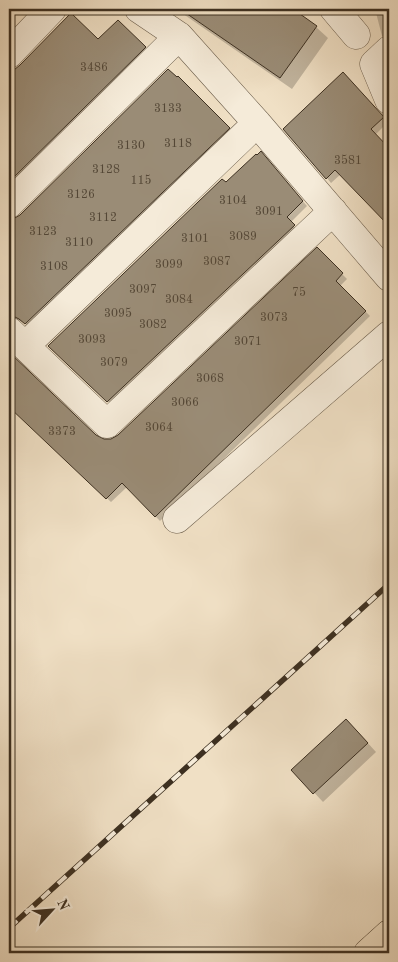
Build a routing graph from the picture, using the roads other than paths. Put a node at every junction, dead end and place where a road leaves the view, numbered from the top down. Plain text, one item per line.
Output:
1 (52, 9) edge
2 (334, 9) edge
3 (149, 12) edge
4 (179, 36) junction
5 (356, 36) dead end
6 (389, 50) edge
7 (9, 54) edge
8 (389, 100) edge
9 (257, 123) junction
10 (9, 204) edge
11 (333, 211) junction
12 (389, 277) edge
13 (389, 335) edge
14 (17, 339) edge
15 (177, 519) dead end
16 (389, 934) edge
17 (368, 953) edge

1 - 7 lane
2 - 5 lane
3 - 4 lane
4 - 9 lane
4 - 10 lane
6 - 8 lane
9 - 11 lane
9 - 14 lane
11 - 12 lane
11 - 14 lane
13 - 15 lane
16 - 17 main road

